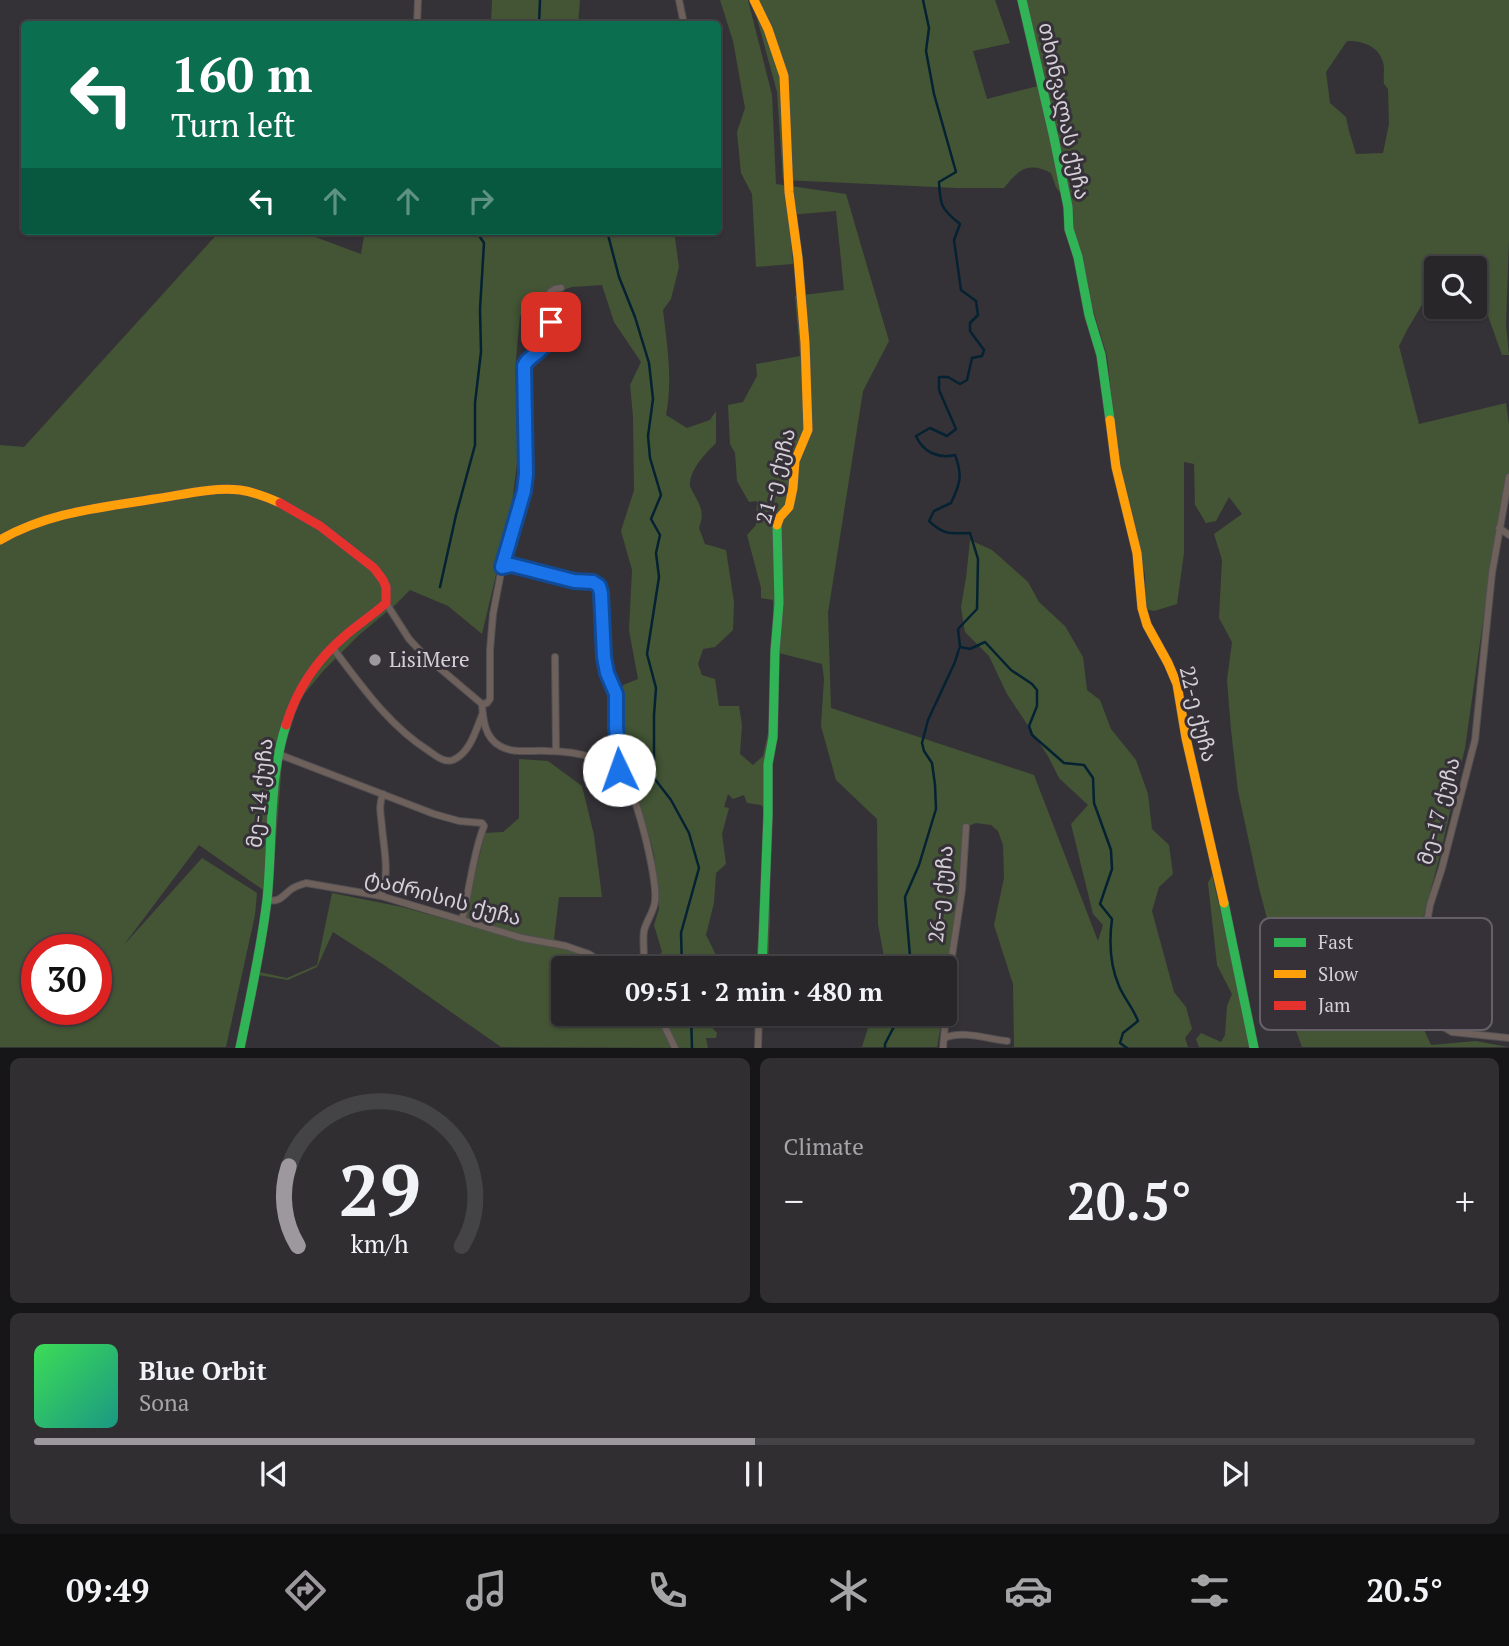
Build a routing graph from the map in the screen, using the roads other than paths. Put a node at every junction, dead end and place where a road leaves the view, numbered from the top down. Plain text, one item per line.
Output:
1 (418, 0) edge
2 (679, 0) edge
3 (754, 0) edge
4 (1022, 0) edge
5 (417, 21) edge
6 (683, 21) edge
7 (1069, 229) joint
8 (561, 288) dead end
9 (1509, 477) edge
10 (1499, 528) junction
11 (1509, 535) edge
12 (0, 540) edge
13 (502, 567) junction
14 (386, 603) junction
15 (332, 647) junction
16 (555, 657) dead end
17 (482, 704) junction
18 (482, 715) junction
19 (556, 751) junction
20 (278, 754) junction
21 (619, 770) junction
22 (383, 794) junction
23 (965, 827) dead end
24 (381, 896) junction
25 (267, 900) junction
26 (1428, 918) edge
27 (462, 920) junction
28 (592, 956) edge
29 (644, 956) edge
30 (763, 956) edge
31 (663, 1026) edge
32 (759, 1026) edge
33 (1448, 1030) edge
34 (944, 1038) junction
35 (1509, 1038) edge
36 (1007, 1041) dead end
37 (240, 1048) edge
38 (675, 1048) edge
39 (758, 1048) edge
40 (943, 1048) edge
41 (1254, 1048) edge

1 - 5 street
2 - 6 street
3 - 30 street, 21-ე ქუჩა
4 - 7 street, თხინვალას ქუჩა
7 - 41 street, 22-ე ქუჩა
8 - 13 street
9 - 10 street, მე-17 ქუჩა
10 - 11 street
10 - 26 street, მე-17 ქუჩა
12 - 14 street
13 - 17 street
13 - 21 street
14 - 15 street, მე-14 ქუჩა
14 - 17 street
15 - 18 street
15 - 20 street, მე-14 ქუჩა
16 - 19 street
17 - 18 street
18 - 19 street
19 - 21 street
20 - 22 street
20 - 25 street, მე-14 ქუჩა
21 - 29 street
22 - 24 street
22 - 27 street
23 - 34 street, 26-ე ქუჩა
24 - 25 street, ტაძრისის ქუჩა
24 - 27 street, ტაძრისის ქუჩა
25 - 37 street, მე-14 ქუჩა
27 - 28 street, ტაძრისის ქუჩა
31 - 38 street
32 - 39 street
33 - 35 street, მე-17 ქუჩა
34 - 36 street
34 - 40 street, 26-ე ქუჩა

